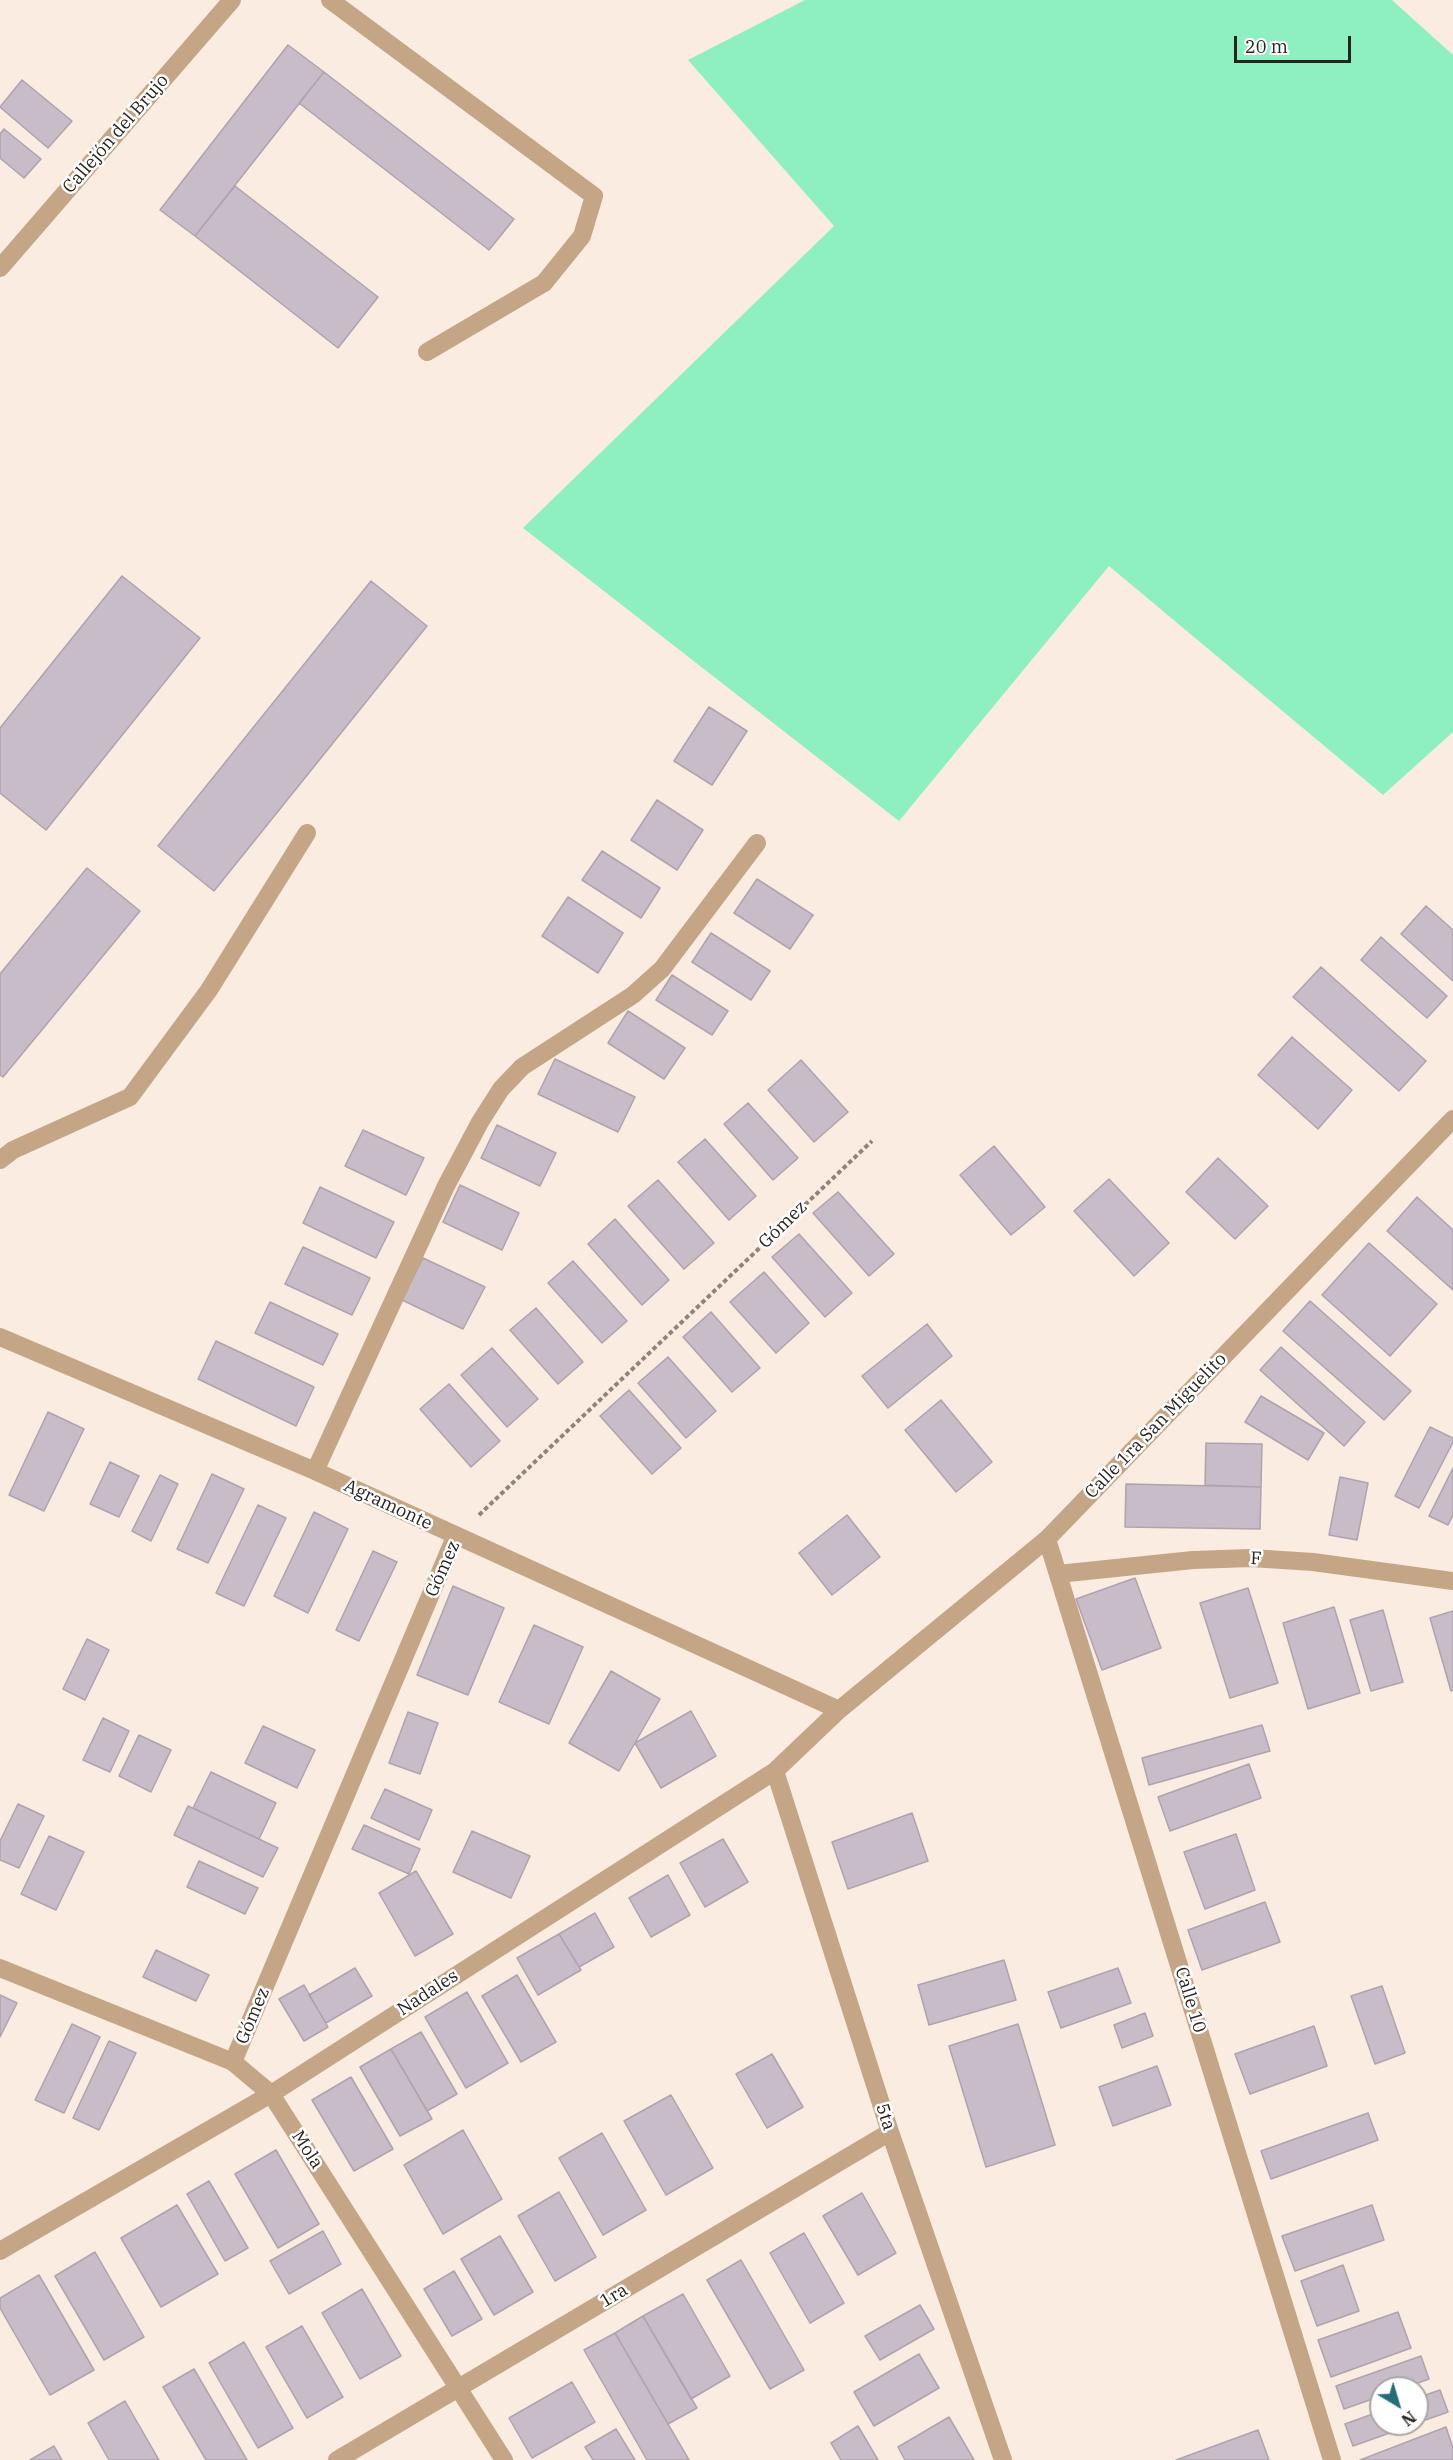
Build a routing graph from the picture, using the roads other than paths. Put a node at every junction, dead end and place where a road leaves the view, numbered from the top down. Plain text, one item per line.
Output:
1 (232, 0) edge
2 (330, 0) edge
3 (0, 268) edge
4 (428, 352) dead end
5 (307, 833) dead end
6 (757, 843) dead end
7 (1453, 1119) edge
8 (0, 1160) edge
9 (0, 1337) edge
10 (315, 1471) junction
11 (455, 1537) junction
12 (1047, 1539) junction
13 (1058, 1574) junction
14 (1453, 1581) edge
15 (839, 1710) junction
16 (775, 1771) junction
17 (0, 1968) edge
18 (233, 2062) junction
19 (271, 2094) junction
20 (890, 2132) junction
21 (0, 2252) edge
22 (458, 2388) junction
23 (338, 2460) edge
24 (504, 2460) edge
25 (1003, 2460) edge
26 (1332, 2460) edge

1 - 3 street, Callejón del Brujo
2 - 4 street
5 - 8 street
6 - 10 street
7 - 12 street, Calle 1ra San Miguelito
9 - 10 street, Agramonte
10 - 11 street, Agramonte
11 - 15 street, Agramonte
11 - 18 street, Gómez
12 - 13 street, Calle 10
12 - 15 street, Calle 1ra San Miguelito
13 - 14 street, F
13 - 26 street, Calle 10
15 - 16 street, Nadales
16 - 19 street, Nadales
16 - 20 street, 5ta
17 - 18 street, Mola
18 - 19 street, Mola
19 - 21 street, Nadales
19 - 22 street, Mola
20 - 22 street, 1ra
20 - 25 street, 5ta
22 - 23 street, 1ra
22 - 24 street, Mola

